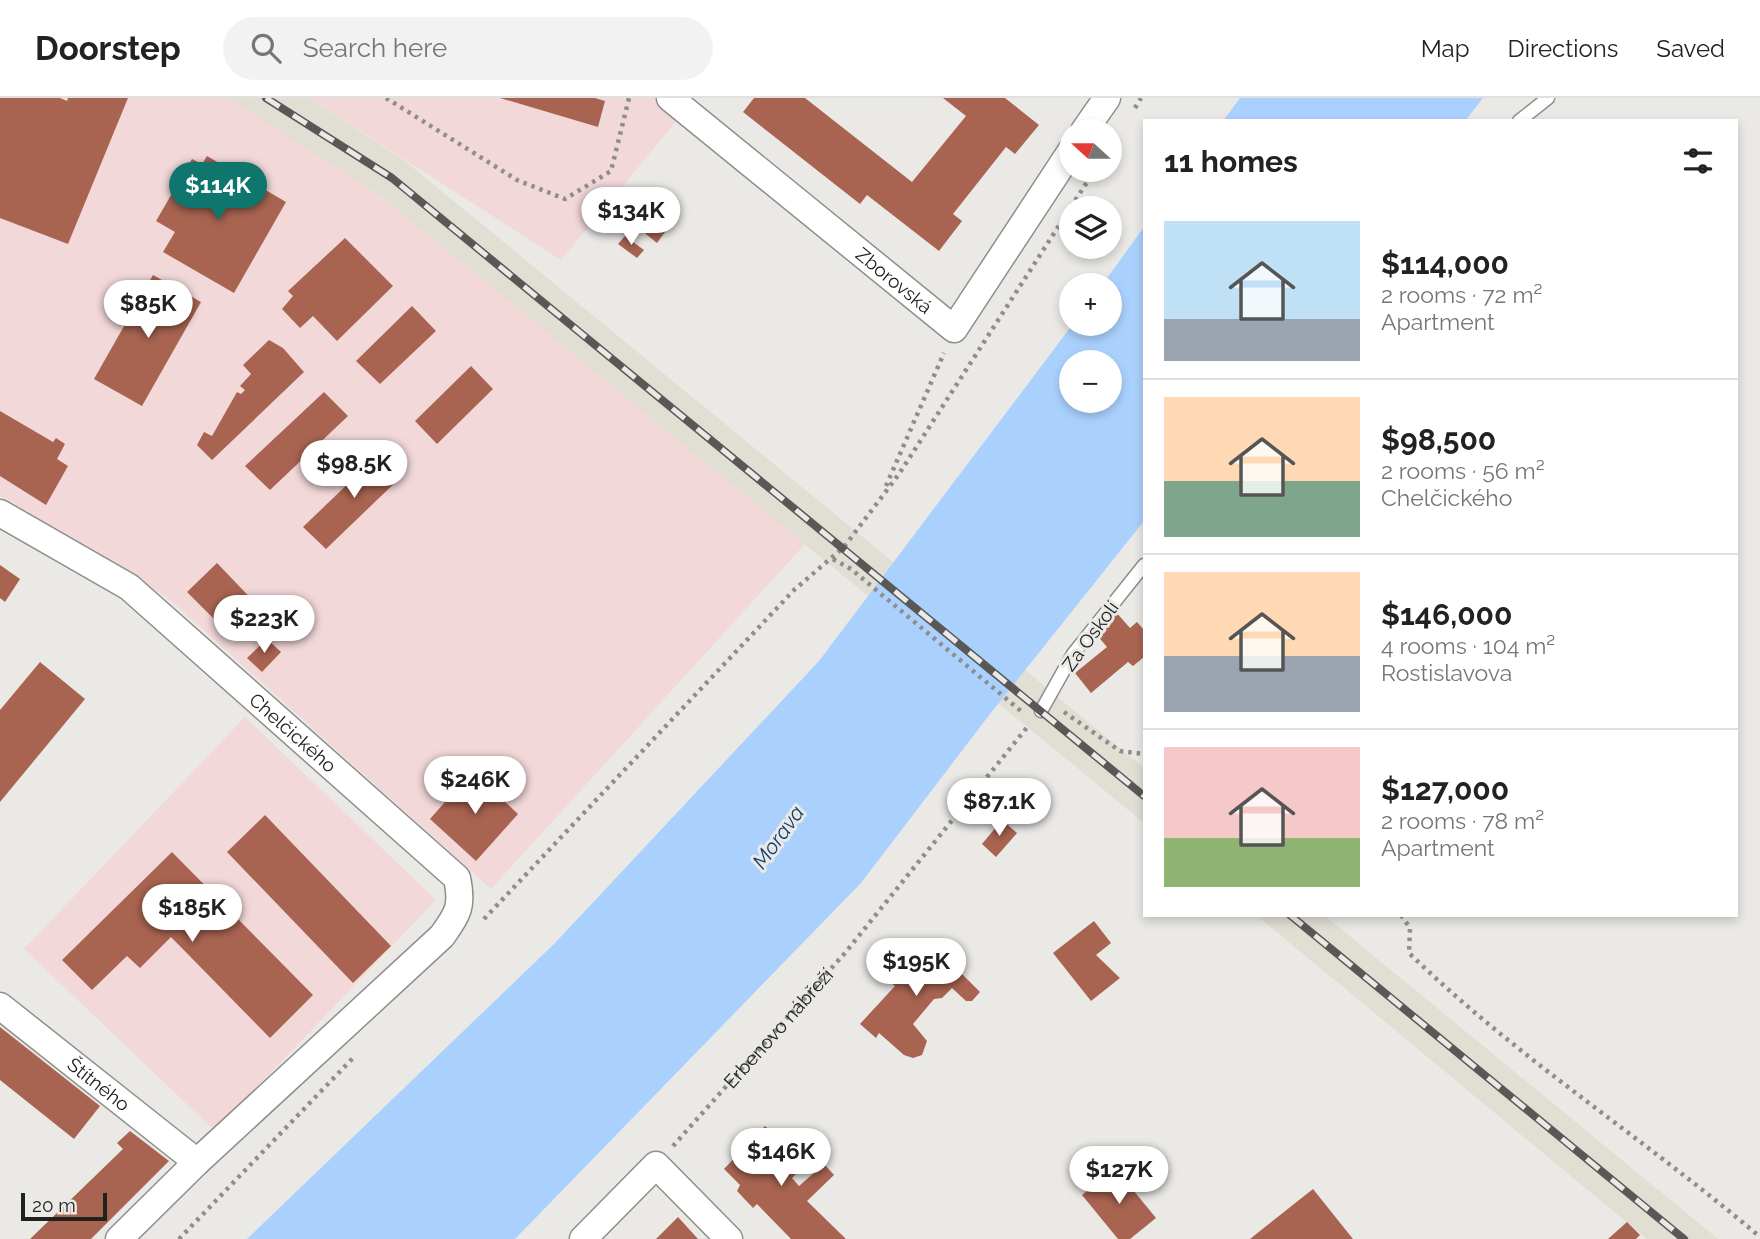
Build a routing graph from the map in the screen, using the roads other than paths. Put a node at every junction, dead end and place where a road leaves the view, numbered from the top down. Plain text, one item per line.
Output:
1 (670, 98) edge
2 (1548, 98) edge
3 (1097, 102) edge
4 (1089, 119) edge
5 (1522, 119) edge
6 (1059, 169) edge
7 (0, 513) edge
8 (1143, 566) edge
9 (1041, 711) road end
10 (0, 1006) edge
11 (197, 1162) junction
12 (119, 1239) edge
13 (583, 1239) edge
14 (729, 1239) edge

1 - 6 street, Zborovská
2 - 5 lane
3 - 4 street
7 - 11 street, Chelčického
8 - 9 lane, Za Oskolí
10 - 11 street, Štítného
11 - 12 street
13 - 14 street

